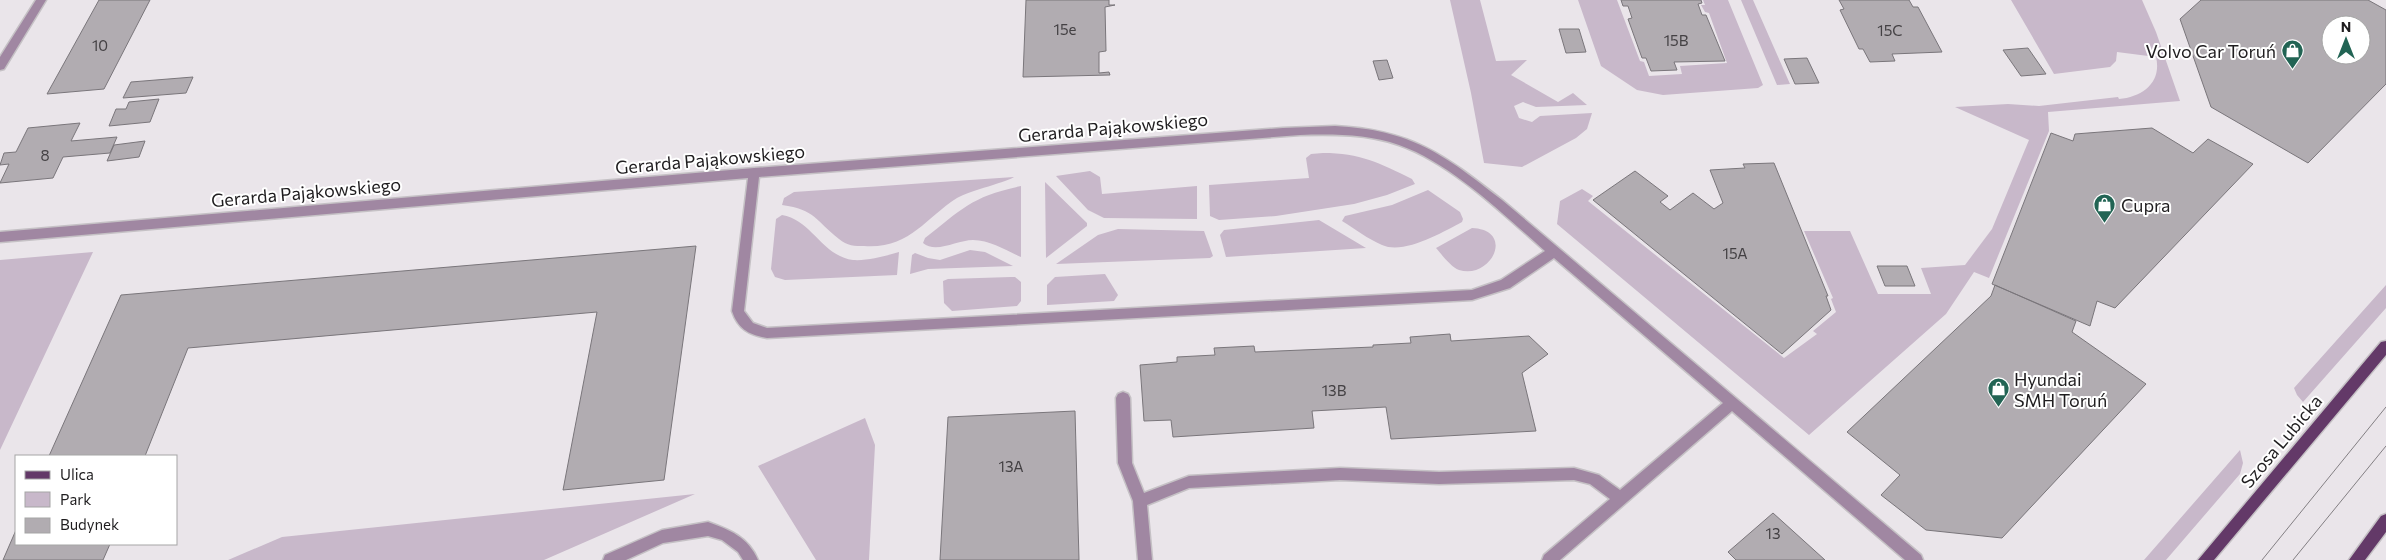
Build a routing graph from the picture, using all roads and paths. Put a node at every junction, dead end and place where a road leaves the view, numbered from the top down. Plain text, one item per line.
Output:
1 (42, 0) edge
2 (0, 66) edge
3 (754, 173) junction
4 (0, 237) edge
5 (1554, 251) junction
6 (2386, 346) edge
7 (1123, 398) dead end
8 (1731, 404) junction
9 (1620, 499) junction
10 (1140, 501) junction
11 (2386, 521) edge
12 (610, 560) edge
13 (751, 560) edge
14 (1145, 560) edge
15 (1549, 560) edge
16 (1916, 560) edge
17 (2205, 560) edge
18 (2356, 560) edge

1 - 2 street
3 - 4 street, Gerarda Pająkowskiego
3 - 5 street, Gerarda Pająkowskiego
3 - 5 street
5 - 8 street, Gerarda Pająkowskiego
6 - 17 main road, Szosa Lubicka
7 - 10 street
8 - 9 street
8 - 16 street, Gerarda Pająkowskiego
9 - 10 street
9 - 15 street
10 - 14 street
11 - 18 main road
12 - 13 street

